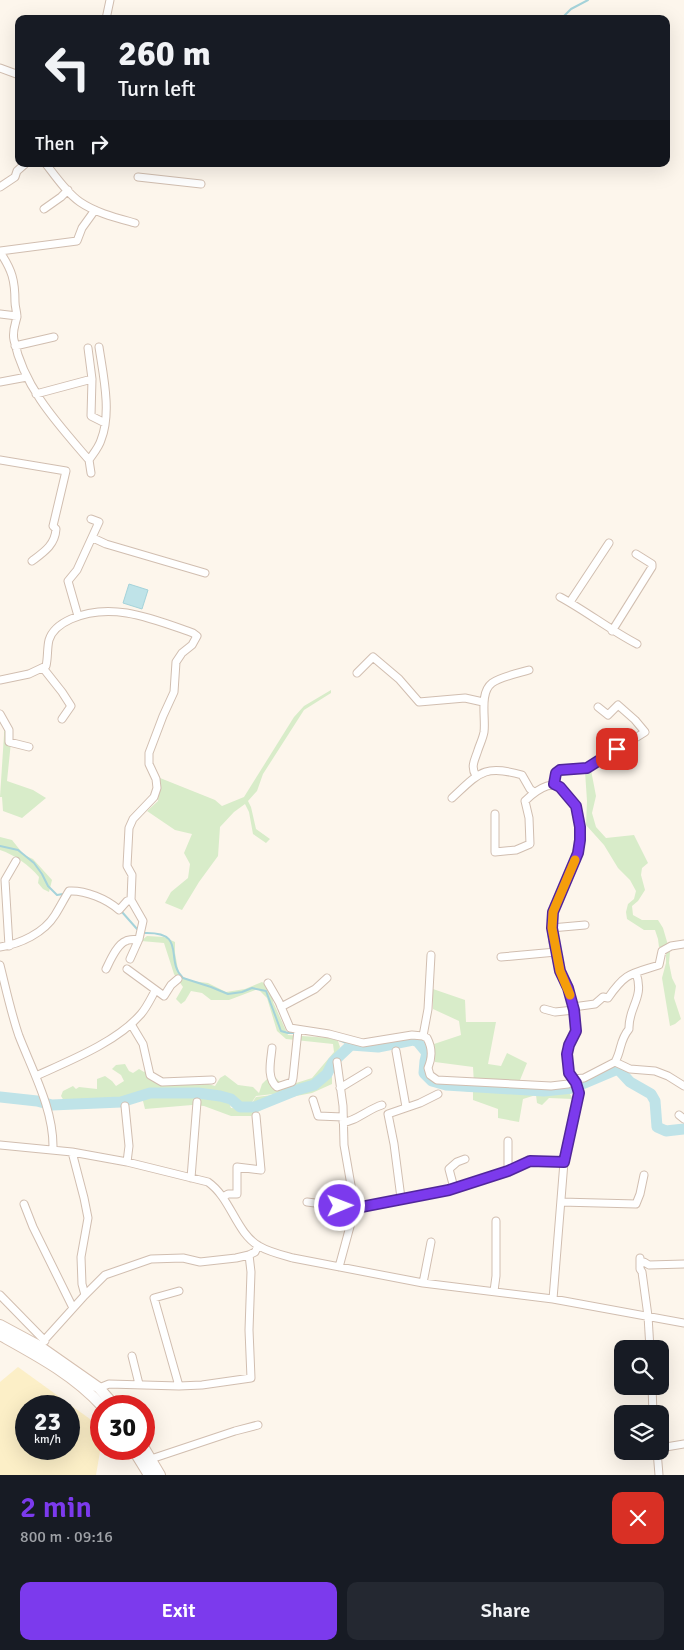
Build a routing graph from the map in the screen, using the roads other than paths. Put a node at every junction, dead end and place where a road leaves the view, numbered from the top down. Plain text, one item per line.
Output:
1 (110, 0) edge
2 (107, 15) edge
3 (0, 68) edge
4 (15, 74) edge
5 (22, 167) edge
6 (49, 167) edge
7 (138, 177) dead end
8 (201, 184) dead end
9 (0, 187) edge
10 (68, 190) junction
11 (44, 209) dead end
12 (95, 210) junction
13 (136, 223) dead end
14 (0, 251) edge
15 (3, 262) edge
16 (0, 314) edge
17 (17, 316) junction
18 (54, 337) dead end
19 (16, 346) junction
20 (99, 347) dead end
21 (88, 348) dead end
22 (27, 376) junction
23 (92, 379) junction
24 (0, 382) edge
25 (36, 394) junction
26 (105, 423) junction
27 (0, 460) edge
28 (89, 460) junction
29 (91, 473) dead end
30 (91, 519) dead end
31 (93, 538) junction
32 (609, 542) dead end
33 (636, 554) dead end
34 (32, 561) dead end
35 (205, 574) dead end
36 (560, 597) dead end
37 (570, 602) junction
38 (78, 616) junction
39 (612, 631) junction
40 (637, 644) dead end
41 (43, 668) junction
42 (529, 670) dead end
43 (357, 673) dead end
44 (0, 680) edge
45 (483, 702) junction
46 (598, 707) dead end
47 (0, 714) edge
48 (62, 719) dead end
49 (29, 747) dead end
50 (476, 776) junction
51 (554, 784) junction
52 (534, 792) junction
53 (452, 798) dead end
54 (495, 814) dead end
55 (16, 862) dead end
56 (130, 900) junction
57 (585, 925) dead end
58 (552, 928) junction
59 (139, 939) junction
60 (684, 944) edge
61 (9, 946) junction
62 (0, 947) edge
63 (556, 952) junction
64 (431, 955) dead end
65 (501, 957) dead end
66 (130, 959) dead end
67 (0, 965) edge
68 (106, 969) dead end
69 (127, 969) dead end
70 (636, 973) junction
71 (327, 978) dead end
72 (178, 979) dead end
73 (268, 983) dead end
74 (155, 990) junction
75 (281, 1006) junction
76 (574, 1009) junction
77 (544, 1010) dead end
78 (131, 1024) junction
79 (298, 1030) junction
80 (423, 1036) junction
81 (272, 1048) dead end
82 (396, 1051) dead end
83 (336, 1062) dead end
84 (615, 1062) junction
85 (368, 1070) dead end
86 (36, 1076) junction
87 (212, 1080) dead end
88 (574, 1081) junction
89 (684, 1086) edge
90 (340, 1088) junction
91 (438, 1094) dead end
92 (313, 1100) dead end
93 (197, 1102) dead end
94 (382, 1105) dead end
95 (124, 1106) dead end
96 (406, 1107) junction
97 (256, 1116) dead end
98 (343, 1120) junction
99 (508, 1141) dead end
100 (0, 1145) edge
101 (53, 1149) junction
102 (72, 1152) junction
103 (465, 1159) dead end
104 (127, 1162) junction
105 (564, 1162) junction
106 (508, 1171) junction
107 (644, 1175) dead end
108 (191, 1178) junction
109 (454, 1188) junction
110 (223, 1197) junction
111 (401, 1198) junction
112 (308, 1202) dead end
113 (561, 1202) junction
114 (24, 1204) dead end
115 (356, 1208) junction
116 (496, 1222) dead end
117 (431, 1242) dead end
118 (258, 1246) junction
119 (249, 1256) junction
120 (684, 1264) edge
121 (339, 1267) junction
122 (423, 1282) junction
123 (494, 1291) junction
124 (178, 1292) dead end
125 (0, 1295) edge
126 (85, 1295) junction
127 (553, 1299) junction
128 (73, 1308) junction
129 (648, 1316) junction
130 (684, 1323) edge
131 (0, 1325) edge
132 (0, 1335) edge
133 (649, 1340) edge
134 (42, 1344) junction
135 (132, 1356) dead end
136 (139, 1384) junction
137 (179, 1386) junction
138 (99, 1388) junction
139 (91, 1395) edge
140 (105, 1395) edge
141 (258, 1426) dead end
142 (684, 1444) edge
143 (669, 1446) edge
144 (155, 1459) edge
145 (140, 1460) edge
146 (151, 1460) edge
147 (658, 1460) edge
148 (149, 1475) edge
149 (160, 1475) edge
150 (659, 1475) edge

1 - 2 street
3 - 4 street
5 - 9 street
6 - 10 street
7 - 8 street
10 - 11 street
10 - 12 street
12 - 13 street
12 - 14 street
14 - 15 street
15 - 17 street
16 - 17 street
17 - 19 street
18 - 19 street
19 - 22 street
20 - 26 street
21 - 23 street
22 - 24 street
22 - 25 street
23 - 25 street
23 - 26 street
25 - 28 street
26 - 28 street
27 - 34 street
28 - 29 street
30 - 31 street
31 - 35 street
31 - 38 street
32 - 37 street
33 - 39 street
36 - 37 street
37 - 39 street
38 - 41 street
38 - 56 street
39 - 40 street
41 - 44 street
41 - 48 street
42 - 45 street
43 - 45 street
45 - 50 street
46 - 51 street
47 - 49 street
50 - 52 street
50 - 53 street
51 - 52 street
51 - 58 street
52 - 54 street
55 - 61 street
56 - 59 street
56 - 61 street
57 - 58 street
58 - 63 street
59 - 66 street
59 - 68 street
60 - 70 street
61 - 62 street
63 - 65 street
63 - 76 street
64 - 80 street
67 - 86 street
69 - 74 street
70 - 76 street
70 - 84 street
71 - 75 street
72 - 74 street
73 - 75 street
74 - 78 street
75 - 79 street
76 - 77 street
76 - 88 street
78 - 86 street
78 - 87 street
79 - 80 street
79 - 81 street
80 - 88 street
82 - 96 street
83 - 90 street
84 - 88 street
84 - 89 street
85 - 90 street
86 - 101 street
88 - 105 street
90 - 98 street
91 - 96 street
92 - 98 street
93 - 108 street
94 - 98 street
95 - 104 street
96 - 111 street
97 - 110 street
98 - 115 street
99 - 106 street
100 - 101 street
101 - 102 street
102 - 104 street
102 - 126 street
103 - 109 street
104 - 108 street
105 - 106 street
105 - 113 street
106 - 109 street
107 - 113 street
108 - 110 street
109 - 111 street
110 - 118 street
111 - 115 street
112 - 115 street
113 - 127 street
114 - 128 street
115 - 121 street
116 - 123 street
117 - 122 street
118 - 119 street
118 - 121 street
119 - 126 street
119 - 137 street
120 - 129 street
121 - 122 street
122 - 123 street
123 - 127 street
124 - 137 street
125 - 134 street
126 - 128 street
127 - 129 street
128 - 134 street
129 - 130 street
129 - 133 street
131 - 134 main road
132 - 139 main road
134 - 138 main road
135 - 136 street
136 - 137 street
136 - 138 street
138 - 140 main road
141 - 144 street
142 - 143 street
145 - 148 main road
146 - 149 main road
147 - 150 street

